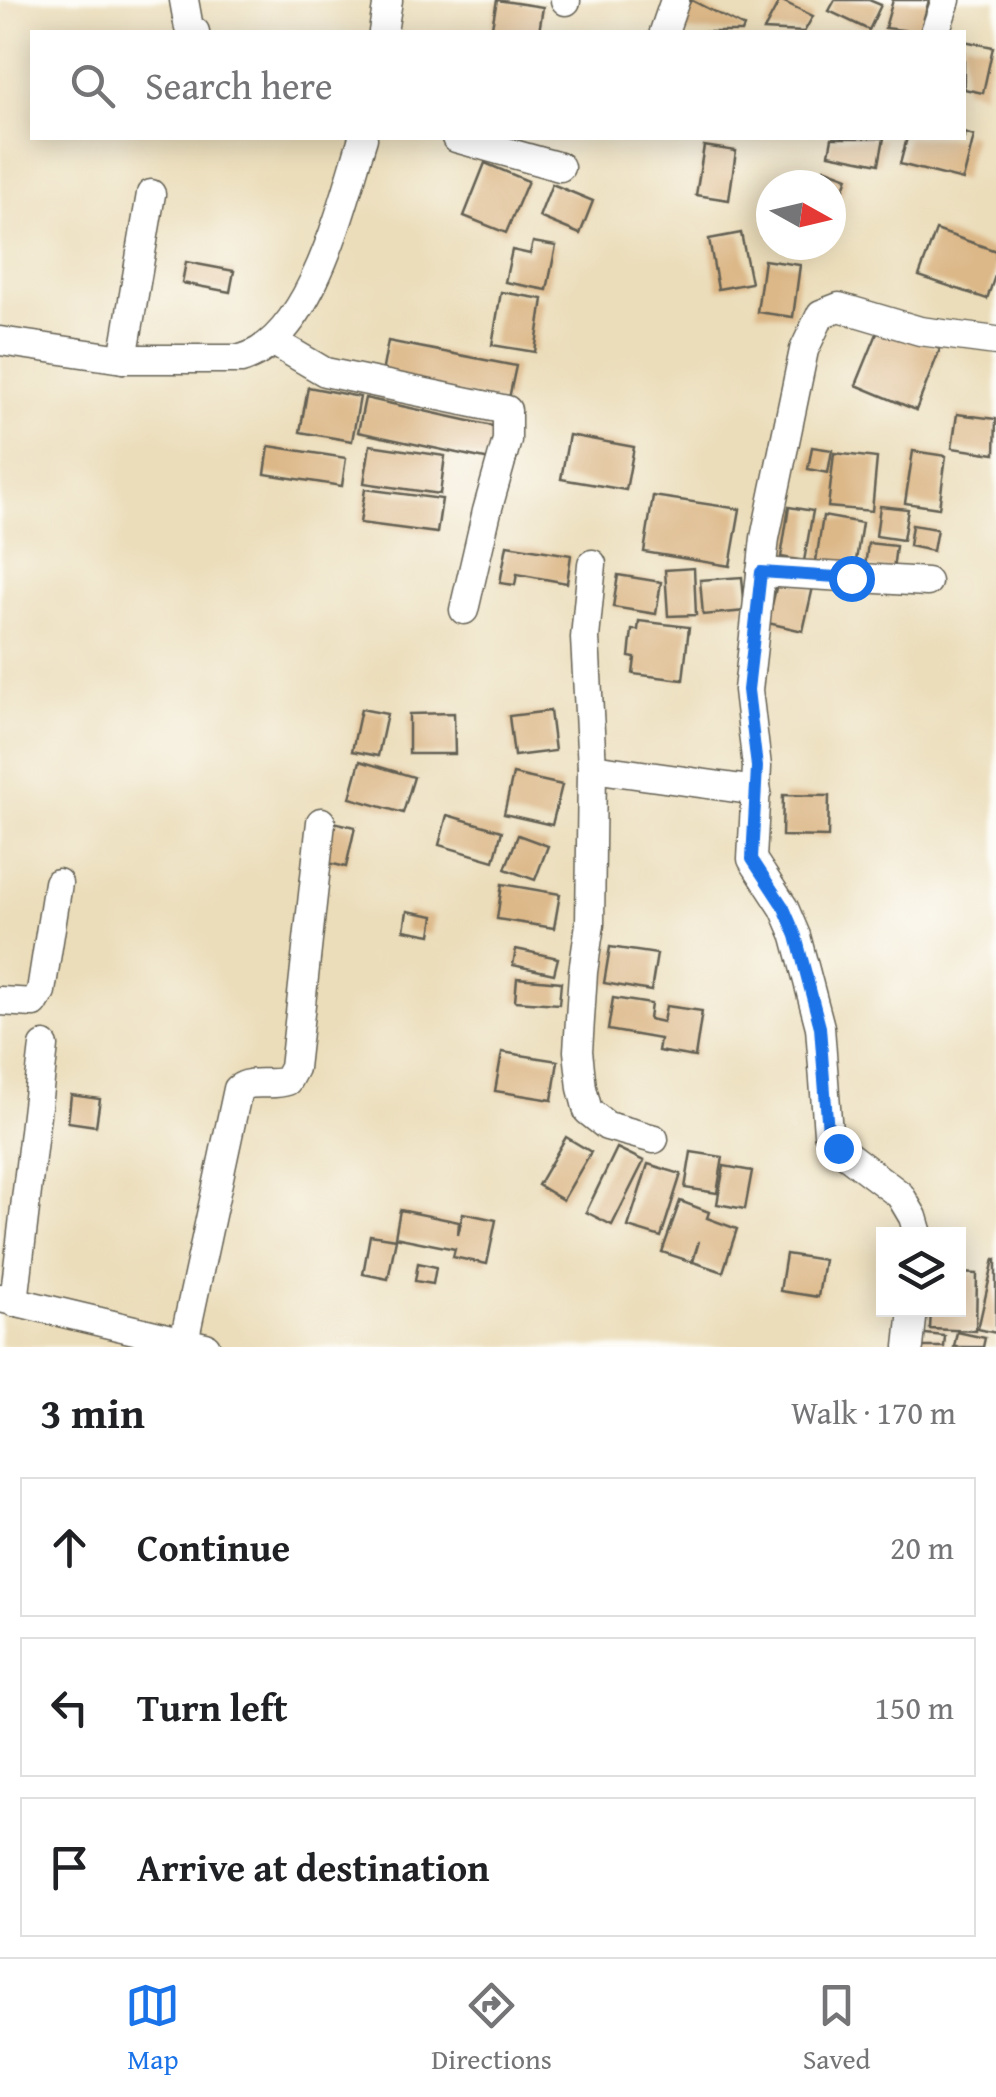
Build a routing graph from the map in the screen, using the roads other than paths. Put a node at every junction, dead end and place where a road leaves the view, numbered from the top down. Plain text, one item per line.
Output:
1 (184, 0) edge
2 (388, 0) edge
3 (675, 0) edge
4 (946, 0) edge
5 (192, 30) edge
6 (383, 30) edge
7 (665, 30) edge
8 (936, 30) edge
9 (362, 140) edge
10 (463, 140) edge
11 (560, 167) dead end
12 (151, 194) dead end
13 (0, 341) edge
14 (996, 341) edge
15 (274, 342) junction
16 (123, 359) junction
17 (592, 564) dead end
18 (761, 572) junction
19 (927, 582) dead end
20 (464, 610) dead end
21 (592, 768) junction
22 (757, 791) junction
23 (321, 822) dead end
24 (58, 883) dead end
25 (0, 1001) edge
26 (44, 1046) dead end
27 (654, 1139) dead end
28 (916, 1227) edge
29 (7, 1300) edge
30 (912, 1317) edge
31 (195, 1344) edge
32 (908, 1347) edge

1 - 5 street
2 - 6 street
3 - 7 street
4 - 8 street
9 - 15 street
10 - 11 street
12 - 16 street
13 - 16 street
14 - 18 street
15 - 16 street
15 - 20 street
17 - 21 street
18 - 19 street
18 - 22 street
21 - 22 street
21 - 27 street
22 - 28 street
23 - 31 street
24 - 25 street
26 - 29 street
29 - 31 street
30 - 32 street

